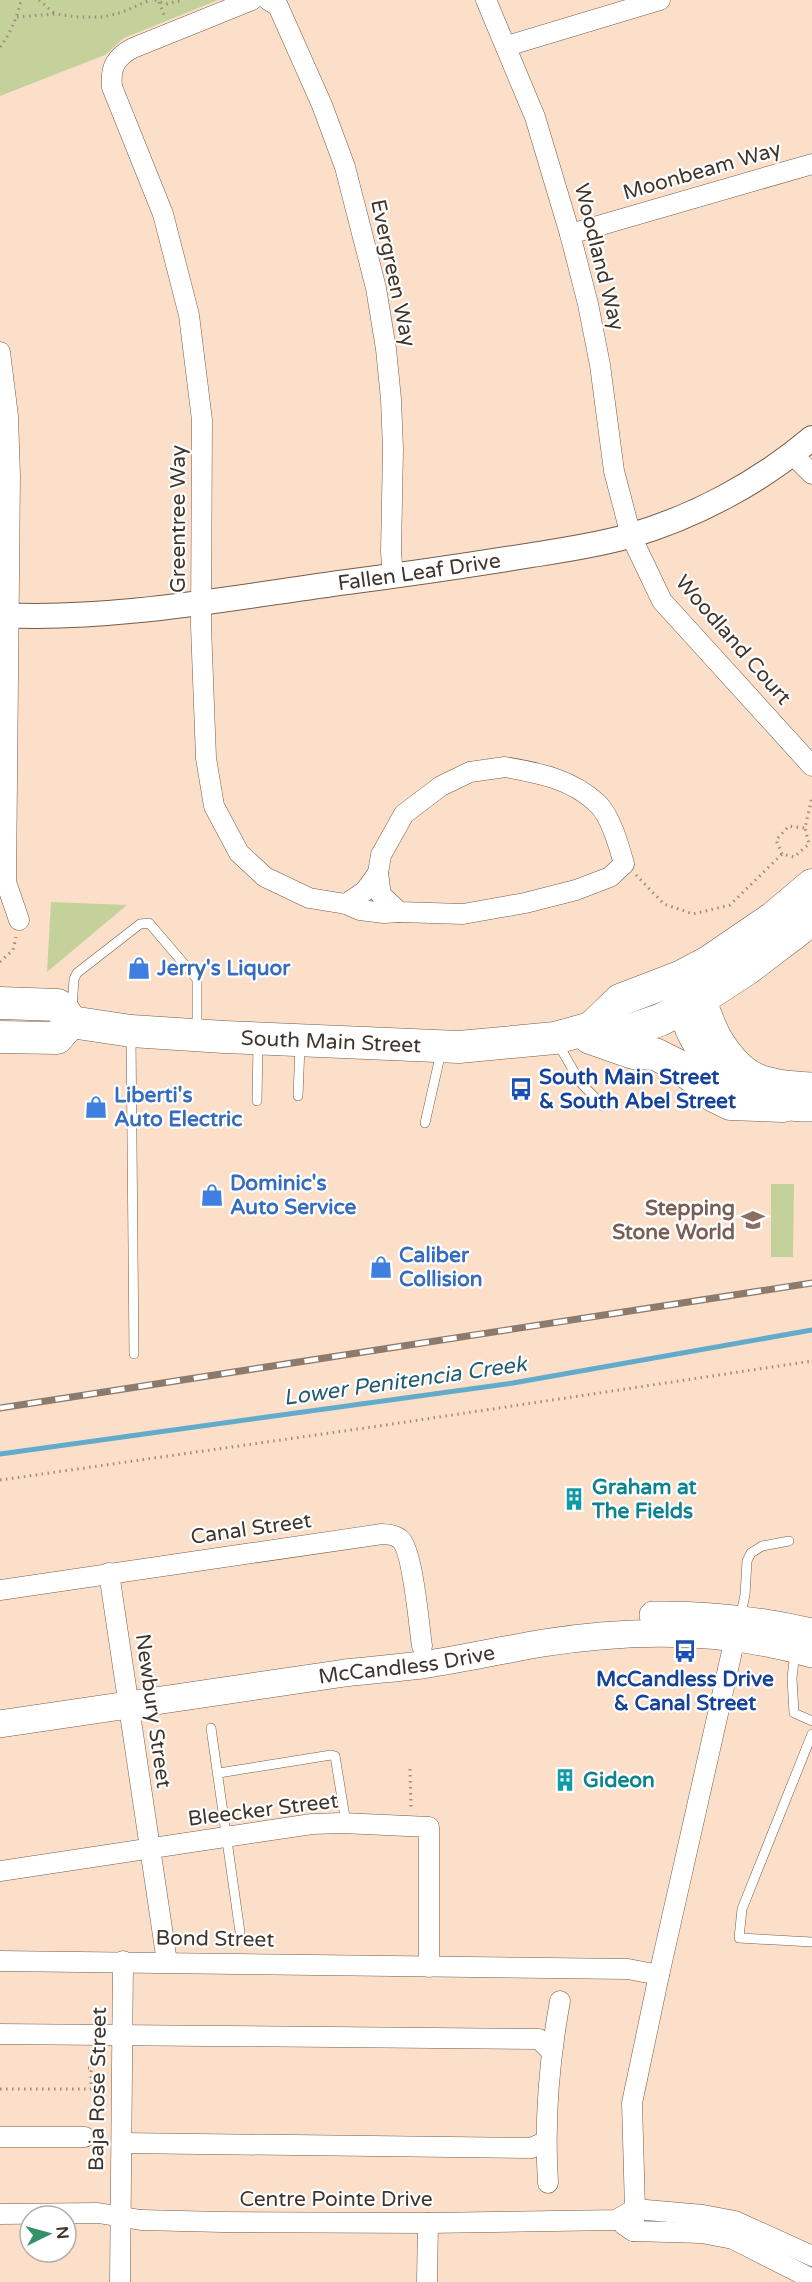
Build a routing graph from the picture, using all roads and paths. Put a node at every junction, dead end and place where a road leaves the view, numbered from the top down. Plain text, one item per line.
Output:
1 (21, 0) edge
2 (39, 0) edge
3 (150, 0) edge
4 (183, 0) edge
5 (252, 0) edge
6 (268, 0) edge
7 (486, 0) edge
8 (660, 0) edge
9 (157, 1) edge
10 (176, 2) junction
11 (178, 8) dead end
12 (55, 14) junction
13 (17, 17) junction
14 (166, 20) dead end
15 (507, 46) junction
16 (0, 47) edge
17 (812, 165) edge
18 (570, 234) junction
19 (0, 352) edge
20 (812, 438) edge
21 (792, 454) junction
22 (812, 474) edge
23 (631, 536) junction
24 (393, 576) junction
25 (201, 602) junction
26 (4, 615) edge
27 (812, 766) edge
28 (812, 797) edge
29 (805, 828) junction
30 (782, 854) junction
31 (624, 864) junction
32 (378, 873) junction
33 (812, 885) edge
34 (346, 904) junction
35 (399, 912) junction
36 (812, 918) edge
37 (19, 920) joint
38 (0, 962) edge
39 (688, 995) junction
40 (0, 1003) edge
41 (71, 1022) junction
42 (131, 1031) junction
43 (572, 1032) junction
44 (197, 1035) junction
45 (0, 1038) edge
46 (258, 1039) junction
47 (300, 1040) junction
48 (442, 1047) junction
49 (812, 1086) edge
50 (298, 1096) dead end
51 (256, 1101) dead end
52 (603, 1106) dead end
53 (797, 1107) edge
54 (425, 1123) dead end
55 (134, 1353) dead end
56 (812, 1360) edge
57 (0, 1480) edge
58 (789, 1541) dead end
59 (109, 1573) junction
60 (0, 1590) edge
61 (737, 1628) junction
62 (806, 1645) edge
63 (422, 1646) junction
64 (127, 1698) junction
65 (0, 1709) edge
66 (812, 1721) edge
67 (0, 1724) edge
68 (211, 1728) dead end
69 (812, 1734) edge
70 (410, 1769) dead end
71 (219, 1773) junction
72 (411, 1808) dead end
73 (346, 1823) junction
74 (227, 1837) junction
75 (150, 1848) junction
76 (0, 1871) edge
77 (240, 1932) dead end
78 (812, 1942) edge
79 (0, 1961) edge
80 (123, 1961) junction
81 (167, 1962) junction
82 (429, 1967) junction
83 (659, 1975) junction
84 (560, 2001) dead end
85 (0, 2034) edge
86 (123, 2034) junction
87 (551, 2051) junction
88 (88, 2068) dead end
89 (0, 2089) edge
90 (0, 2137) edge
91 (85, 2138) dead end
92 (545, 2142) junction
93 (122, 2143) junction
94 (548, 2183) dead end
95 (635, 2210) junction
96 (0, 2214) edge
97 (121, 2217) junction
98 (616, 2220) junction
99 (428, 2223) junction
100 (633, 2231) junction
101 (812, 2256) edge
102 (812, 2278) edge
103 (120, 2282) edge
104 (427, 2282) edge

1 - 13 path
2 - 12 path
3 - 12 path
4 - 10 path
5 - 25 street, Greentree Way
6 - 24 street, Evergreen Way
7 - 15 street, Woodland Way
8 - 15 street
9 - 10 path
9 - 14 path
10 - 11 path
12 - 13 path
13 - 16 path
15 - 18 street, Woodland Way
17 - 18 street, Moonbeam Way
18 - 23 street, Woodland Way
19 - 26 street
20 - 21 street, Fallen Leaf Drive
21 - 22 street
21 - 23 street, Fallen Leaf Drive
23 - 24 street, Fallen Leaf Drive
23 - 27 street, Woodland Court
24 - 25 street, Fallen Leaf Drive
25 - 26 street, Fallen Leaf Drive
25 - 34 street, Greentree Way
26 - 37 street
28 - 29 path
29 - 30 path
29 - 30 path
30 - 31 path
31 - 32 street
31 - 35 street, Greentree Way
32 - 34 street
32 - 35 street
33 - 39 main road
34 - 35 street, Greentree Way
36 - 39 main road
37 - 38 path
39 - 43 main road
39 - 49 main road
39 - 53 main road
40 - 41 main road
41 - 42 main road, South Main Street
41 - 44 lane
41 - 45 main road
42 - 44 main road, South Main Street
42 - 55 lane
43 - 48 main road, South Main Street
43 - 52 lane
43 - 53 main road
44 - 46 main road, South Main Street
46 - 47 main road, South Main Street
46 - 51 lane
47 - 48 main road, South Main Street
47 - 50 lane
48 - 54 lane
56 - 57 path
58 - 61 lane
59 - 60 street, Canal Street
59 - 63 street, Canal Street
59 - 64 street, Newbury Street
61 - 62 main road, McCandless Drive
61 - 63 main road, McCandless Drive
61 - 64 main road, McCandless Drive
61 - 83 street
62 - 66 lane
63 - 64 main road, McCandless Drive
64 - 65 main road, McCandless Drive
64 - 67 main road, McCandless Drive
64 - 75 street, Newbury Street
68 - 71 lane
69 - 78 lane
70 - 72 path
71 - 73 lane
71 - 74 lane
73 - 74 street, Bleecker Street
73 - 82 street, Bleecker Street
74 - 75 street, Bleecker Street
74 - 77 lane
75 - 76 street, Bleecker Street
75 - 81 street, Newbury Street
79 - 80 street, Bond Street
80 - 81 street, Bond Street
80 - 86 street, Baja Rose Street
81 - 82 street, Bond Street
82 - 83 street, Bond Street
83 - 95 street
84 - 87 street
85 - 86 street
86 - 87 street
86 - 93 street, Baja Rose Street
87 - 92 street
88 - 89 path
90 - 91 street
92 - 93 street
92 - 94 street
93 - 97 street, Baja Rose Street
95 - 98 street, Centre Pointe Drive
95 - 100 street
95 - 101 street
96 - 97 street, Centre Pointe Drive
97 - 99 street, Centre Pointe Drive
97 - 103 street
98 - 99 street, Centre Pointe Drive
98 - 100 street
99 - 104 street
100 - 102 street

